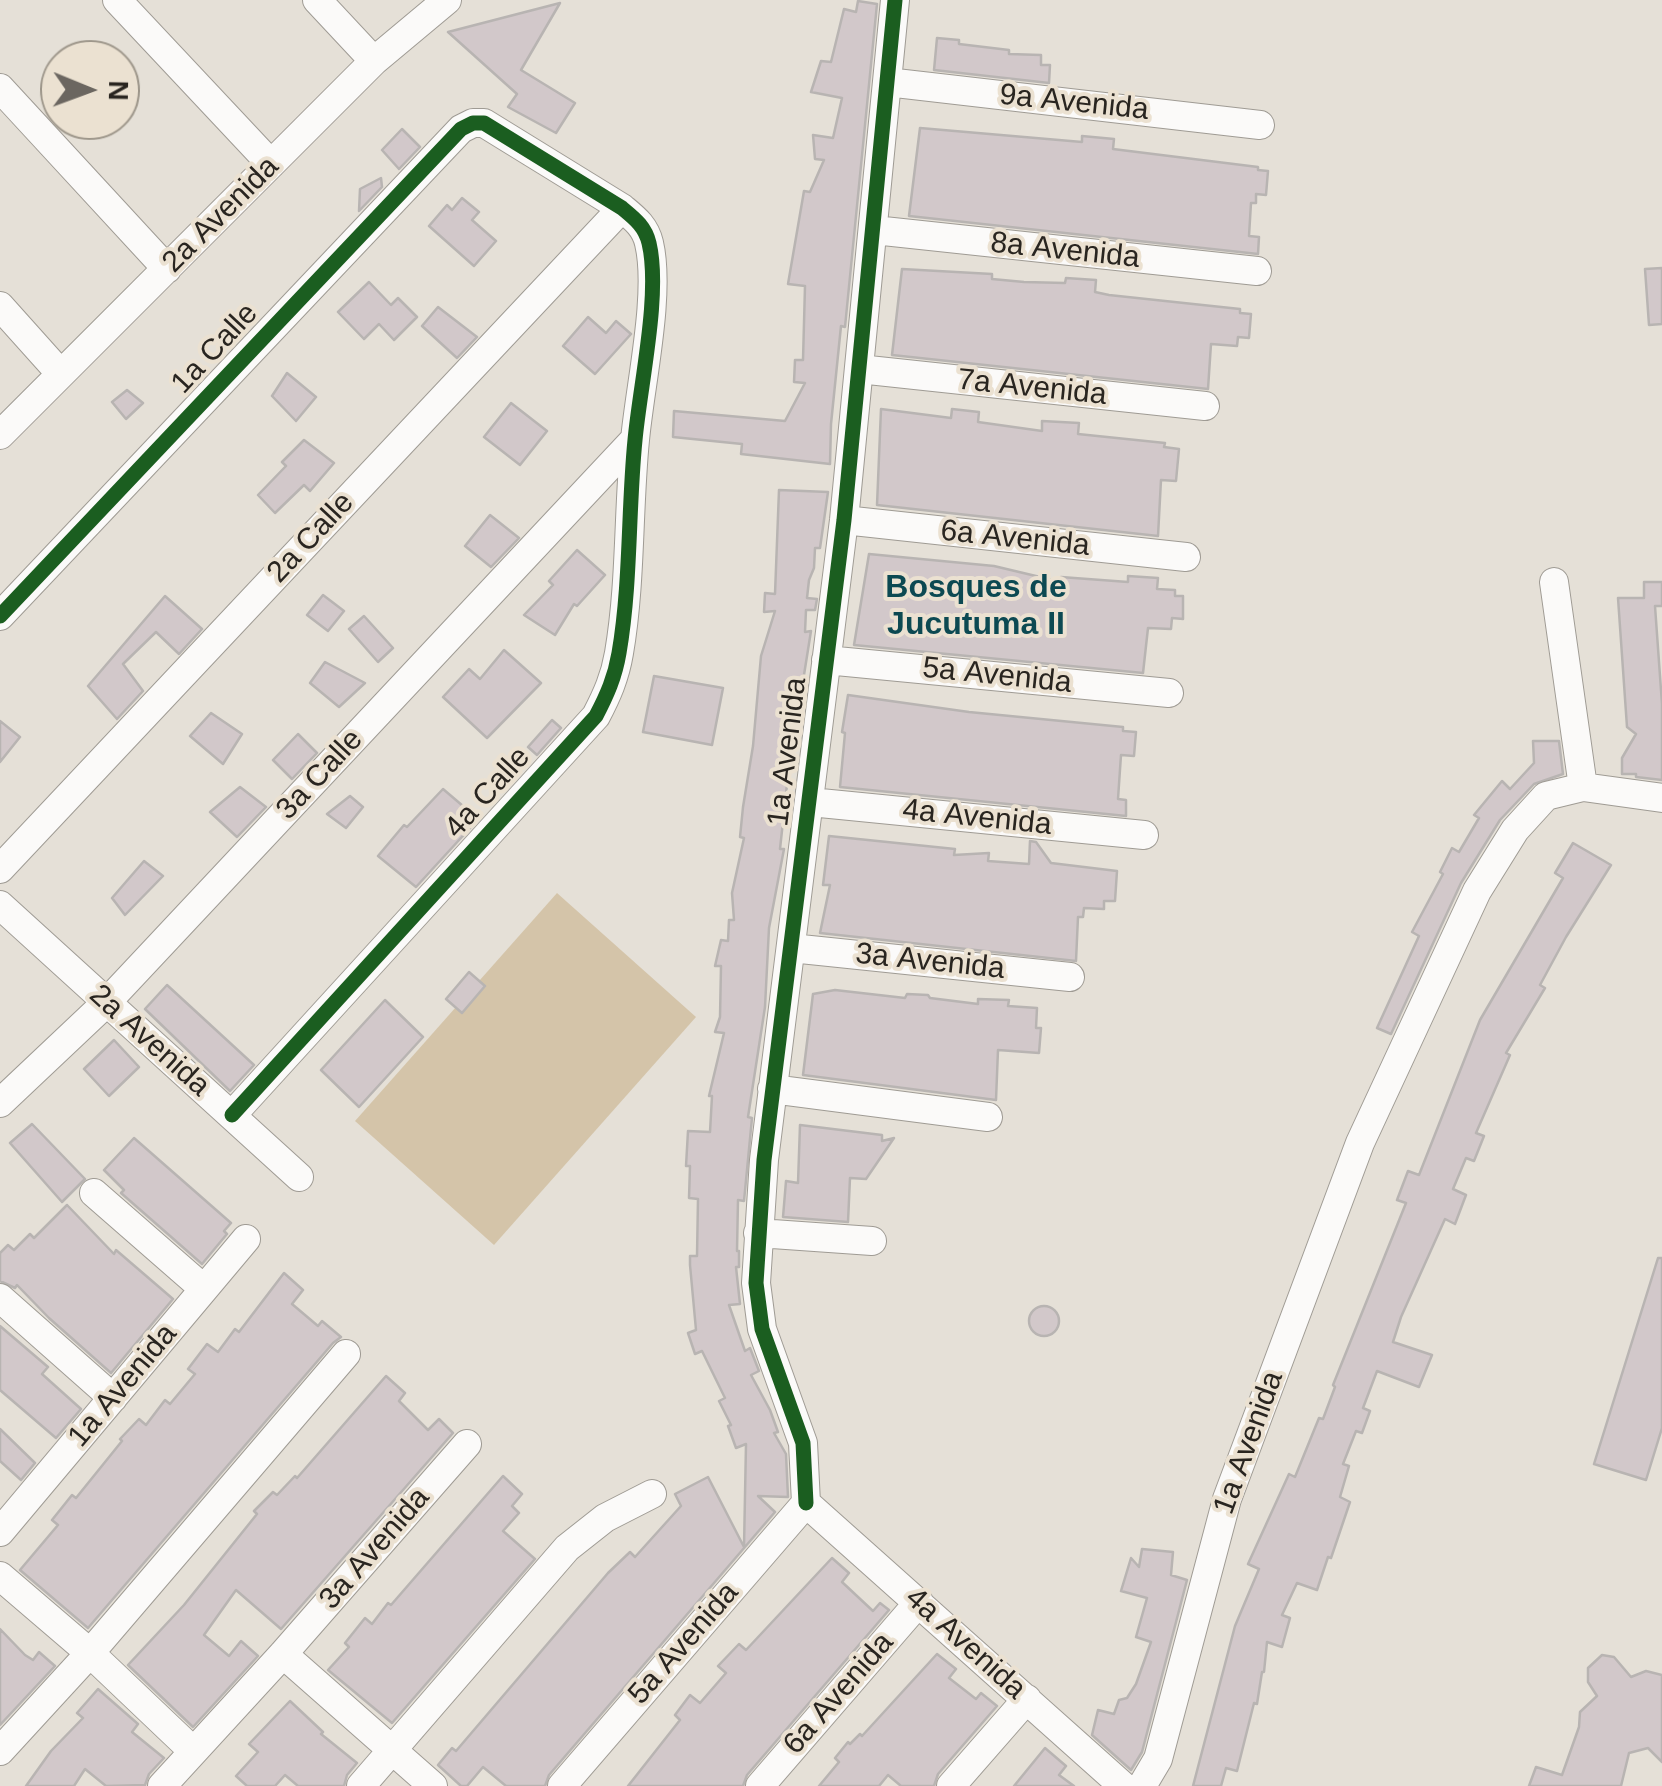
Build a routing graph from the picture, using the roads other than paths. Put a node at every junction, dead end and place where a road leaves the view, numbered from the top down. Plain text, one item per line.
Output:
1 (117, 0) edge
2 (317, 0) edge
3 (447, 0) edge
4 (895, 0) edge
5 (374, 61) junction
6 (887, 82) junction
7 (0, 88) edge
8 (1260, 125) dead end
9 (272, 164) junction
10 (622, 208) junction
11 (874, 230) junction
12 (168, 268) junction
13 (1258, 272) dead end
14 (0, 306) edge
15 (859, 369) junction
16 (60, 373) junction
17 (1206, 406) dead end
18 (0, 435) edge
19 (634, 440) junction
20 (844, 520) junction
21 (1186, 557) dead end
22 (1554, 582) dead end
23 (0, 616) edge
24 (826, 660) junction
25 (1168, 693) dead end
26 (1582, 786) junction
27 (1662, 798) edge
28 (810, 802) junction
29 (1144, 835) dead end
30 (0, 869) edge
31 (0, 905) edge
32 (791, 948) junction
33 (1070, 977) dead end
34 (107, 1002) junction
35 (772, 1089) junction
36 (0, 1103) edge
37 (232, 1116) junction
38 (988, 1117) dead end
39 (299, 1177) dead end
40 (94, 1193) dead end
41 (758, 1234) junction
42 (246, 1239) dead end
43 (872, 1241) dead end
44 (204, 1289) junction
45 (0, 1298) edge
46 (346, 1354) dead end
47 (113, 1398) junction
48 (467, 1444) dead end
49 (652, 1494) dead end
50 (10, 1500) edge
51 (806, 1502) junction
52 (0, 1532) edge
53 (0, 1576) edge
54 (919, 1602) junction
55 (90, 1653) junction
56 (283, 1654) junction
57 (1027, 1699) junction
58 (192, 1750) junction
59 (392, 1750) junction
60 (0, 1751) edge
61 (162, 1786) edge
62 (361, 1786) edge
63 (434, 1786) edge
64 (562, 1786) edge
65 (760, 1786) edge
66 (951, 1786) edge
67 (1123, 1786) edge
68 (1142, 1786) edge

1 - 9 street
2 - 5 street
3 - 5 street, 2a Avenida
4 - 6 street, 1a Avenida
5 - 9 street, 2a Avenida
6 - 8 street, 9a Avenida
6 - 11 street, 1a Avenida
7 - 12 street
9 - 12 street, 2a Avenida
10 - 19 street
10 - 23 street, 1a Calle
10 - 30 street, 2a Calle
11 - 13 street, 8a Avenida
11 - 15 street, 1a Avenida
12 - 16 street, 2a Avenida
14 - 16 street
15 - 17 street, 7a Avenida
15 - 20 street, 1a Avenida
16 - 18 street, 2a Avenida
19 - 34 street, 3a Calle
19 - 37 street, 4a Calle
20 - 21 street, 6a Avenida
20 - 24 street, 1a Avenida
22 - 26 street
24 - 25 street, 5a Avenida
24 - 28 street, 1a Avenida
26 - 27 street
26 - 68 street, 1a Avenida
28 - 29 street, 4a Avenida
28 - 32 street, 1a Avenida
31 - 34 street, 2a Avenida
32 - 33 street, 3a Avenida
32 - 35 street, 1a Avenida
34 - 36 street, 3a Calle
34 - 37 street, 2a Avenida
35 - 38 street
35 - 41 street, 1a Avenida
37 - 39 street, 2a Avenida
40 - 44 street
41 - 43 street
41 - 51 street, 1a Avenida
42 - 44 street, 1a Avenida
44 - 47 street, 1a Avenida
45 - 47 street
46 - 55 street
47 - 50 street, 1a Avenida
48 - 56 street, 3a Avenida
49 - 59 street
50 - 52 street, 1a Avenida
51 - 54 street, 4a Avenida
51 - 64 street, 5a Avenida
53 - 55 street
54 - 57 street, 4a Avenida
54 - 65 street, 6a Avenida
55 - 58 street
55 - 60 street
56 - 58 street, 3a Avenida
56 - 59 street
57 - 66 street
57 - 67 street, 4a Avenida
58 - 61 street, 3a Avenida
59 - 62 street
59 - 63 street

